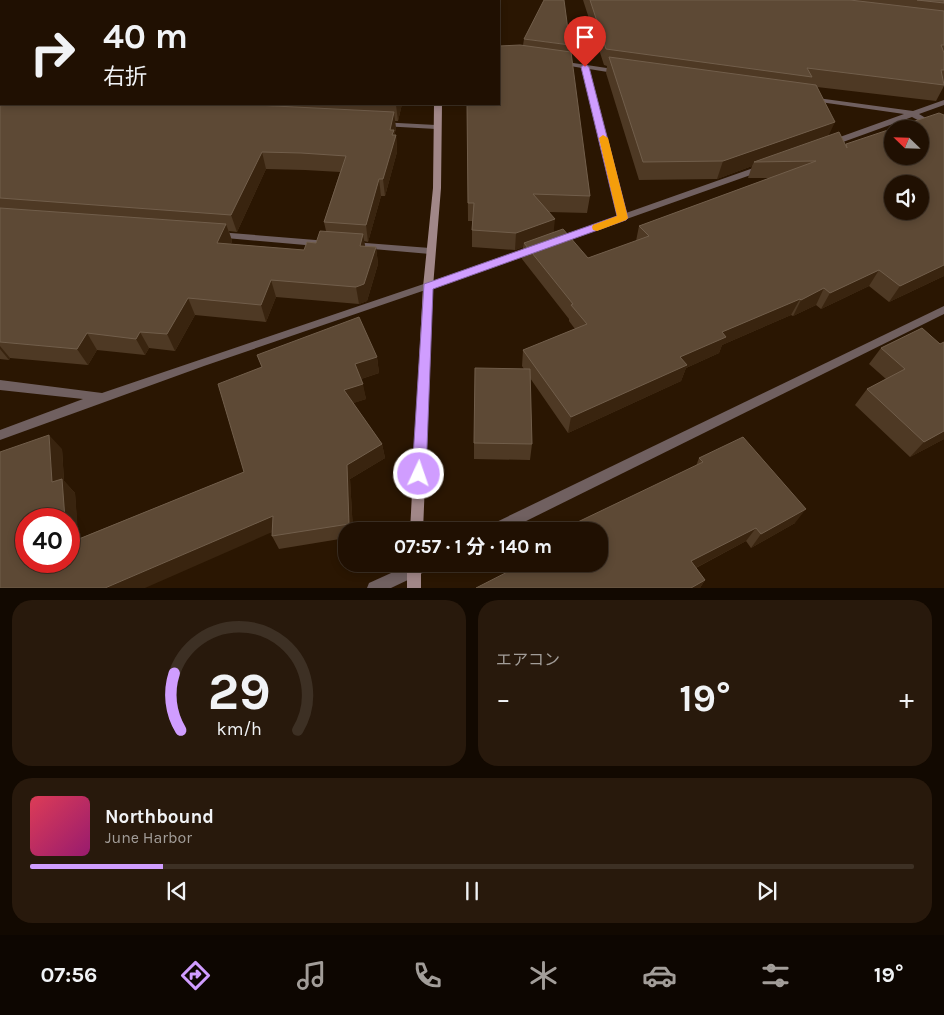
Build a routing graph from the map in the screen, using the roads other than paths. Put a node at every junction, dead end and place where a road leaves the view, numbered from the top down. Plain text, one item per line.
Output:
1 (547, 61) edge
2 (585, 67) junction
3 (624, 72) edge
4 (807, 98) edge
5 (944, 102) edge
6 (438, 105) edge
7 (913, 114) junction
8 (377, 124) edge
9 (436, 127) junction
10 (944, 132) edge
11 (824, 146) edge
12 (769, 165) edge
13 (623, 218) junction
14 (207, 235) edge
15 (430, 251) junction
16 (428, 287) junction
17 (944, 310) edge
18 (0, 386) edge
19 (100, 397) junction
20 (0, 436) edge
21 (416, 522) edge
22 (511, 522) edge
23 (406, 572) edge
24 (417, 572) edge
25 (374, 588) edge
26 (414, 588) edge

1 - 2 street
2 - 3 street
2 - 13 street
4 - 7 street
5 - 7 street
6 - 9 street
7 - 10 street
7 - 11 street
8 - 9 street
9 - 15 street
12 - 13 street
13 - 16 street
14 - 15 street
15 - 16 street
16 - 19 street
16 - 21 street
17 - 22 street
18 - 19 street
19 - 20 street
23 - 25 street
24 - 26 street

